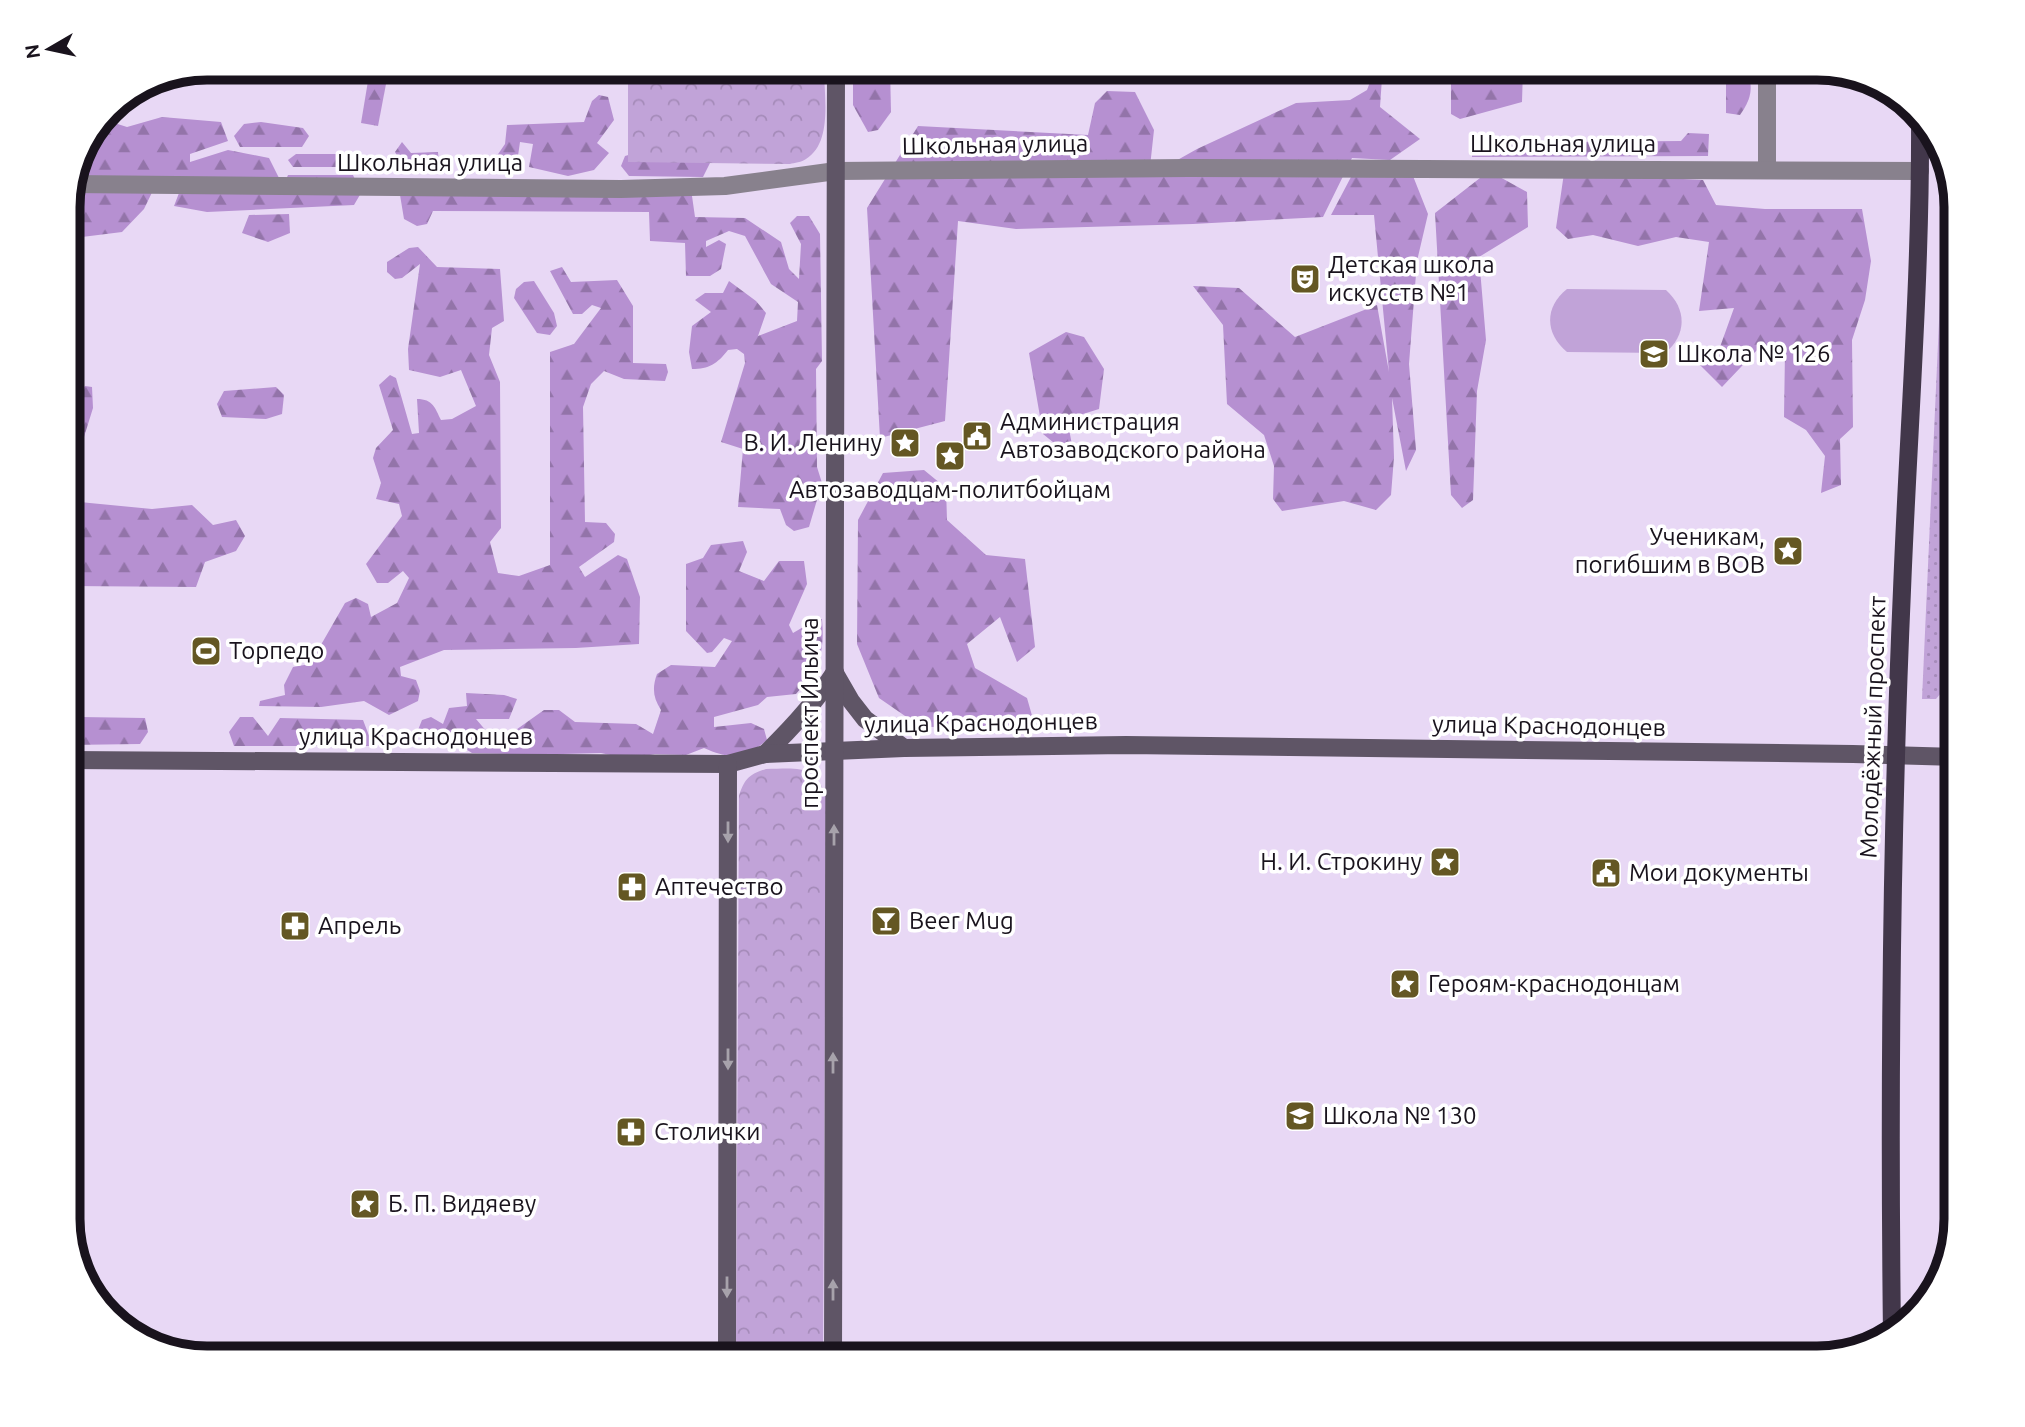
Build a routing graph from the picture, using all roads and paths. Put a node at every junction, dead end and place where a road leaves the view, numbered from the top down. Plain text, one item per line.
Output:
1 (1767, 80) edge
2 (836, 81) edge
3 (1920, 133) edge
4 (1767, 170) junction
5 (836, 171) junction
6 (1920, 171) junction
7 (83, 184) edge
8 (835, 672) junction
9 (904, 747) junction
10 (835, 751) junction
11 (765, 754) junction
12 (1895, 755) junction
13 (1944, 757) edge
14 (81, 760) edge
15 (727, 764) junction
16 (1892, 1322) edge
17 (727, 1346) edge
18 (833, 1346) edge

1 - 4 street
2 - 5 street, проспект Ильича
3 - 6 main road, Молодёжный проспект
4 - 5 street, Школьная улица
4 - 6 street, Школьная улица
5 - 7 street, Школьная улица
5 - 8 street, проспект Ильича
6 - 12 main road, Молодёжный проспект
8 - 9 street
8 - 10 street, проспект Ильича
8 - 11 street
9 - 10 street, улица Краснодонцев
9 - 12 street, улица Краснодонцев
10 - 11 street, улица Краснодонцев
18 -> 10 street, проспект Ильича
11 - 15 street, улица Краснодонцев
12 - 13 street, улица Краснодонцев
12 - 16 main road, Молодёжный проспект
14 - 15 street, улица Краснодонцев
15 -> 17 street

